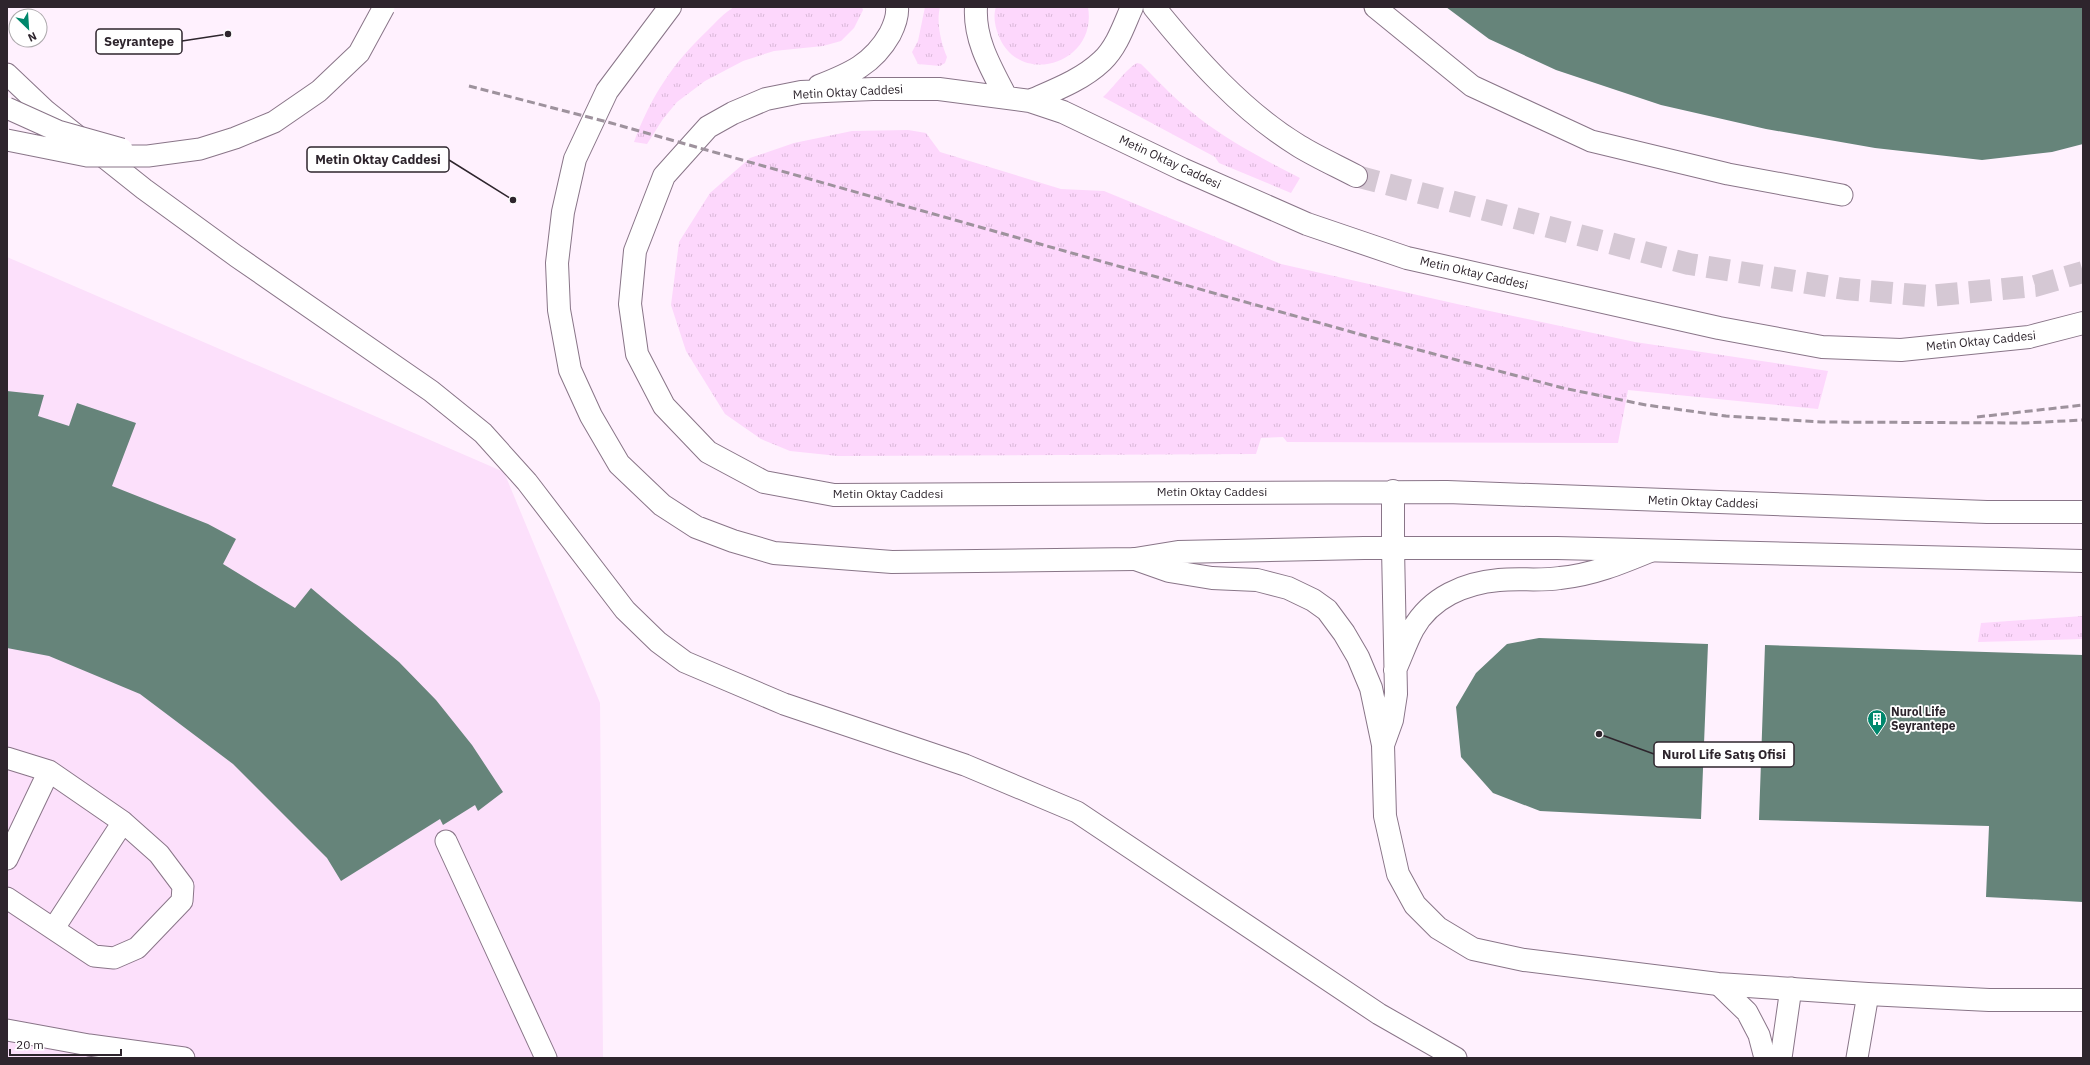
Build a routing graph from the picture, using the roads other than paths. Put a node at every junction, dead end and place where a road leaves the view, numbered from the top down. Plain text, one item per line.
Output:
1 (384, 7) edge
2 (670, 7) edge
3 (897, 7) edge
4 (976, 7) edge
5 (1132, 7) edge
6 (1154, 7) edge
7 (1375, 7) edge
8 (7, 74) edge
9 (801, 92) junction
10 (1006, 97) junction
11 (1030, 101) junction
12 (7, 108) edge
13 (7, 140) edge
14 (148, 156) junction
15 (1356, 176) tunnel mouth
16 (1842, 195) dead end
17 (2083, 323) edge
18 (1393, 491) junction
19 (2083, 512) edge
20 (1393, 548) junction
21 (1650, 551) junction
22 (1136, 559) junction
23 (2083, 561) edge
24 (1395, 670) junction
25 (1383, 745) junction
26 (7, 758) edge
27 (49, 771) junction
28 (123, 822) junction
29 (446, 841) dead end
30 (7, 859) edge
31 (7, 898) edge
32 (54, 928) junction
33 (1718, 984) junction
34 (1791, 988) junction
35 (1868, 994) junction
36 (2083, 1000) edge
37 (7, 1030) edge
38 (184, 1058) edge
39 (546, 1058) edge
40 (1456, 1058) edge
41 (1765, 1058) edge
42 (1781, 1058) edge
43 (1857, 1058) edge

1 - 14 lane, bridge
2 - 22 main road
3 - 9 main road
4 - 10 main road
5 - 11 main road
6 - 15 main road
7 - 16 lane
8 - 40 lane
9 - 10 main road, Metin Oktay Caddesi
9 - 18 main road, Metin Oktay Caddesi
10 - 11 main road, Metin Oktay Caddesi
11 - 17 main road, Metin Oktay Caddesi
12 - 14 lane, bridge
13 - 14 lane, bridge
18 - 19 main road, Metin Oktay Caddesi
18 - 20 main road
20 - 21 main road
20 - 22 main road
20 - 24 main road
21 - 23 main road
21 - 24 main road
22 - 25 main road
24 - 25 main road
25 - 33 main road
26 - 27 lane
27 - 28 lane
27 - 30 lane
28 - 32 lane
28 - 32 lane
29 - 39 lane
31 - 32 lane
33 - 34 main road
33 - 41 lane
34 - 35 main road
34 - 42 lane
35 - 36 main road
35 - 43 lane
37 - 38 lane

